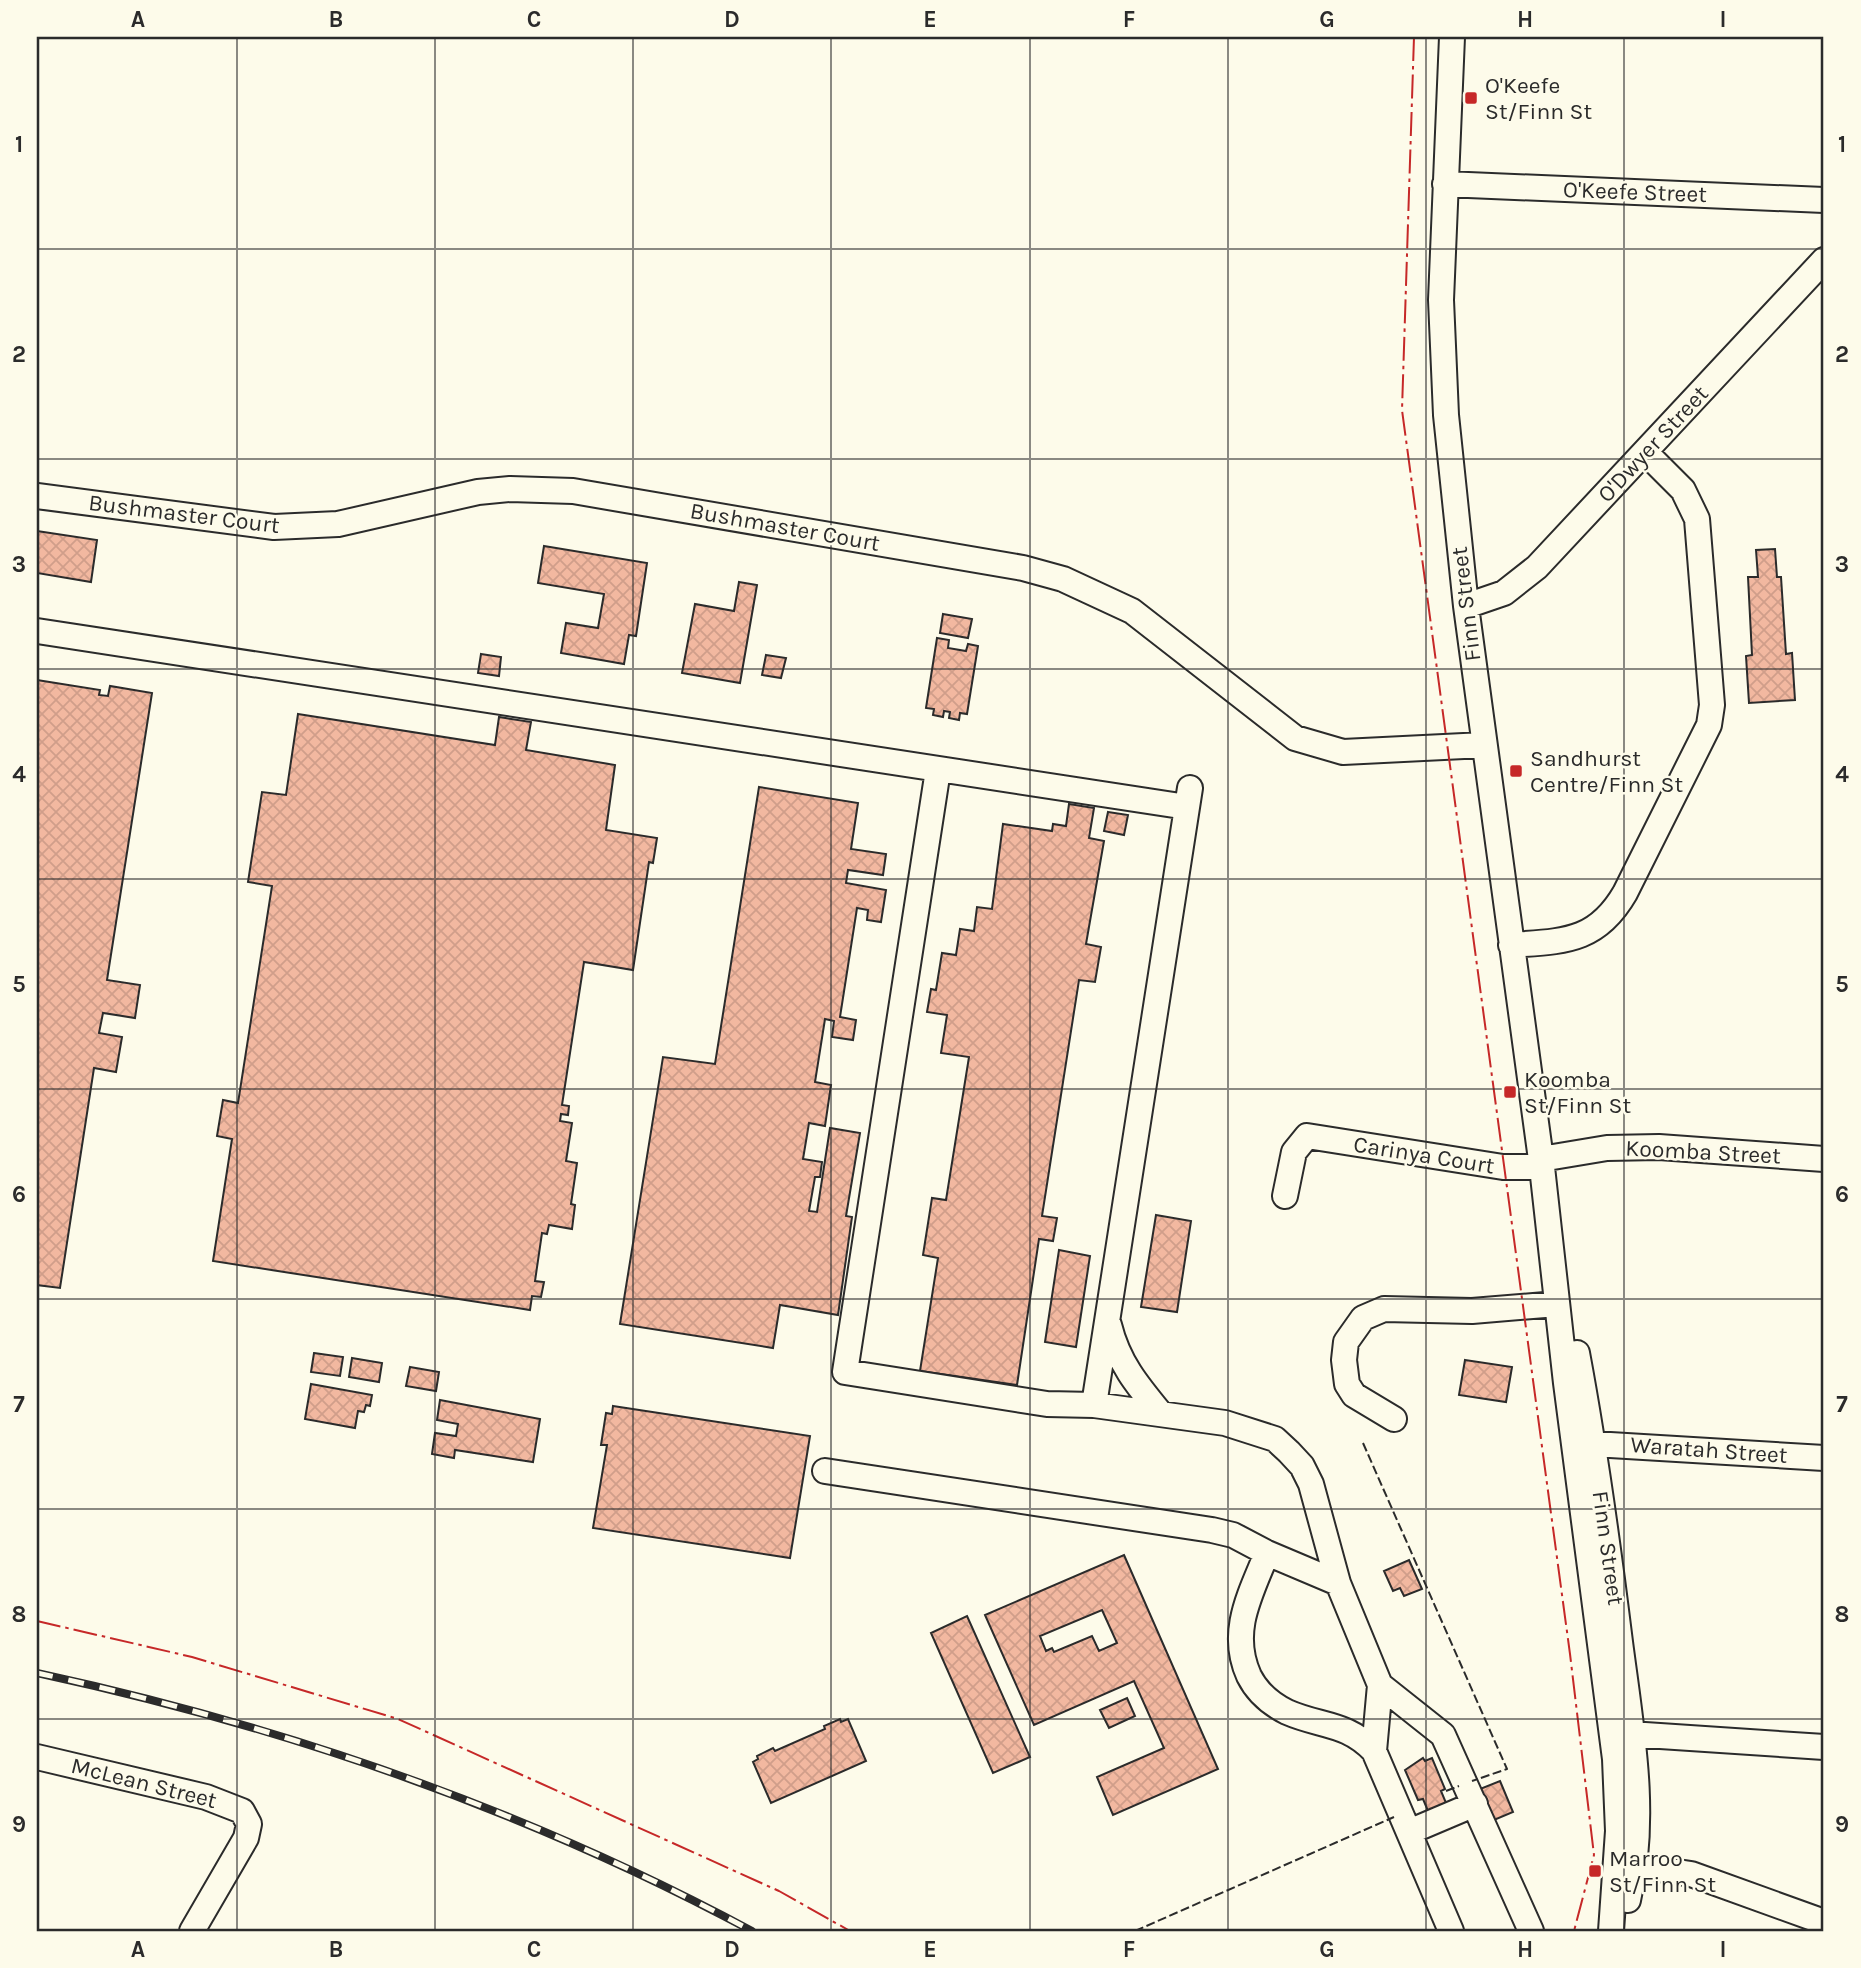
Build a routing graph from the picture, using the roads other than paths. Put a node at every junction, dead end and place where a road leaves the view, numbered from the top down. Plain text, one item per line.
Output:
1 (1452, 37) edge
2 (1446, 184) junction
3 (1824, 200) edge
4 (1824, 260) edge
5 (1645, 452) junction
6 (37, 496) edge
7 (1466, 607) junction
8 (37, 631) edge
9 (1483, 745) junction
10 (938, 770) junction
11 (1511, 945) junction
12 (1824, 1159) edge
13 (1541, 1163) junction
14 (1285, 1196) dead end
15 (1557, 1304) junction
16 (1107, 1321) junction
17 (1094, 1405) junction
18 (1161, 1414) junction
19 (1394, 1419) dead end
20 (1583, 1443) junction
21 (1824, 1458) edge
22 (825, 1471) dead end
23 (1267, 1553) junction
24 (1338, 1583) junction
25 (1380, 1685) junction
26 (1621, 1733) junction
27 (1824, 1747) edge
28 (1374, 1751) junction
29 (37, 1757) edge
30 (1475, 1804) junction
31 (1409, 1832) junction
32 (1626, 1864) junction
33 (1824, 1922) edge
34 (192, 1931) edge
35 (1451, 1931) edge
36 (1531, 1931) edge
37 (1611, 1931) edge
38 (1619, 1931) edge

1 - 2 street, Finn Street
2 - 3 street, O'Keefe Street
2 - 7 street, Finn Street
4 - 5 street, O'Dwyer Street
5 - 7 street, O'Dwyer Street
5 - 11 street
6 - 9 street, Bushmaster Court
7 - 9 street, Finn Street
8 - 10 street
9 - 11 street, Finn Street
10 - 16 street
10 - 17 street
11 - 13 street, Finn Street
12 - 13 street, Koomba Street
13 - 14 street, Carinya Court
13 - 15 street, Finn Street
13 - 20 street, Finn Street
15 - 19 street
15 - 20 street, Finn Street
16 - 17 street
16 - 18 street
17 - 18 street
18 - 24 street
20 - 21 street, Waratah Street
20 - 26 street, Finn Street
22 - 23 street
23 - 24 street
23 - 28 street
24 - 25 street
25 - 28 street
25 - 30 street
26 - 27 street
26 - 32 street, Finn Street
28 - 31 street
29 - 34 street, McLean Street
30 - 31 street
30 - 36 street
31 - 35 street
32 - 33 street
32 - 37 street, Finn Street
32 - 38 street, Finn Street

